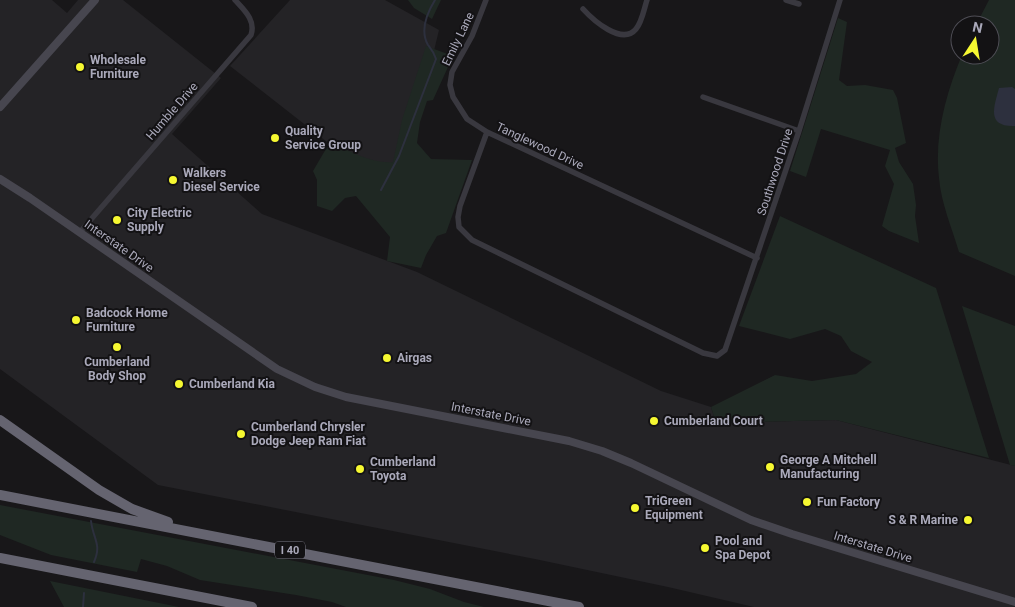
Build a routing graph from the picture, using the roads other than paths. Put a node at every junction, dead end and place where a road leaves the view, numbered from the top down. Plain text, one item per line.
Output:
1 (95, 0) edge
2 (235, 0) edge
3 (486, 0) edge
4 (647, 0) edge
5 (786, 0) edge
6 (840, 0) edge
7 (799, 4) dead end
8 (582, 9) dead end
9 (703, 97) dead end
10 (0, 106) edge
11 (799, 131) junction
12 (487, 132) junction
13 (0, 179) edge
14 (80, 232) junction
15 (757, 258) junction
16 (725, 350) joint
17 (0, 420) edge
18 (0, 495) edge
19 (198, 532) junction
20 (0, 558) edge
21 (1015, 602) edge
22 (252, 607) edge
23 (579, 607) edge

1 - 10 main road
2 - 14 street, Humble Drive
3 - 12 street, Emily Lane
4 - 8 street
5 - 7 street
6 - 11 street, Southwood Drive
9 - 11 street
11 - 15 street, Southwood Drive
12 - 15 street, Tanglewood Drive
12 - 16 street, Tanglewood Drive
13 - 14 main road, Interstate Drive
14 - 21 main road, Interstate Drive
15 - 16 street, Southwood Drive
17 - 19 highway
18 - 19 highway, I 40
19 - 23 highway, I 40
20 - 22 highway

